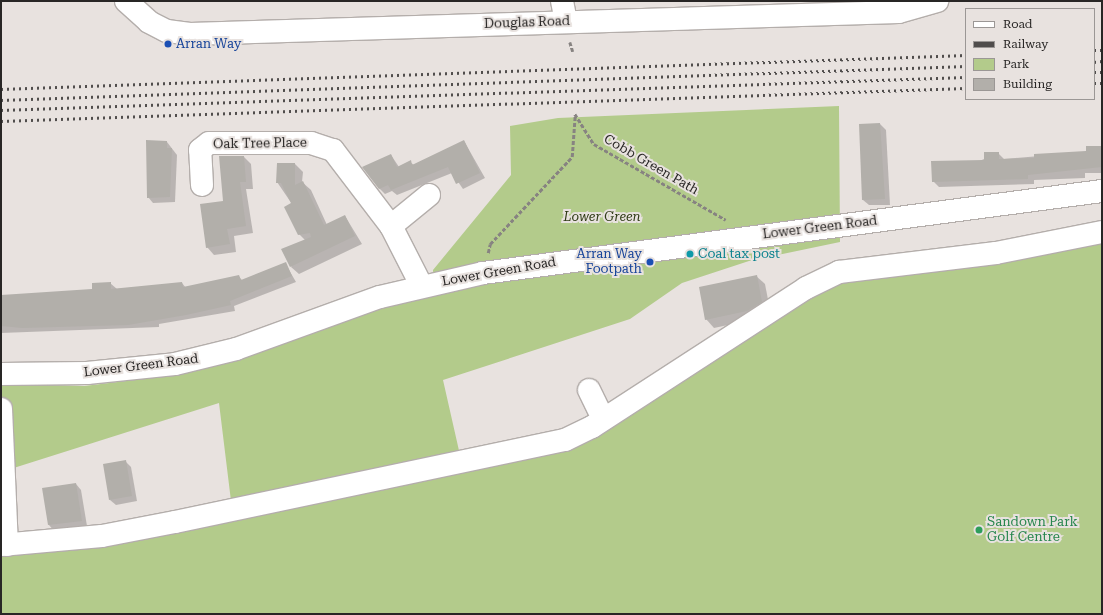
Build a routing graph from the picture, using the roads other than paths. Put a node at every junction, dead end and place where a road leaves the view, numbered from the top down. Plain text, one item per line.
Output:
1 (126, 1) edge
2 (937, 1) edge
3 (564, 11) edge
4 (202, 185) dead end
5 (1102, 191) edge
6 (429, 195) dead end
7 (390, 226) junction
8 (1102, 232) edge
9 (422, 285) junction
10 (1, 374) edge
11 (589, 390) dead end
12 (1, 409) edge
13 (603, 419) junction
14 (4, 545) edge

1 - 3 street, Douglas Road
2 - 3 street, Douglas Road
4 - 7 street, Oak Tree Place
5 - 9 street, Lower Green Road
6 - 7 street
7 - 9 street, Oak Tree Place
8 - 13 street
9 - 10 street, Lower Green Road
11 - 13 street
12 - 14 street
13 - 14 street

